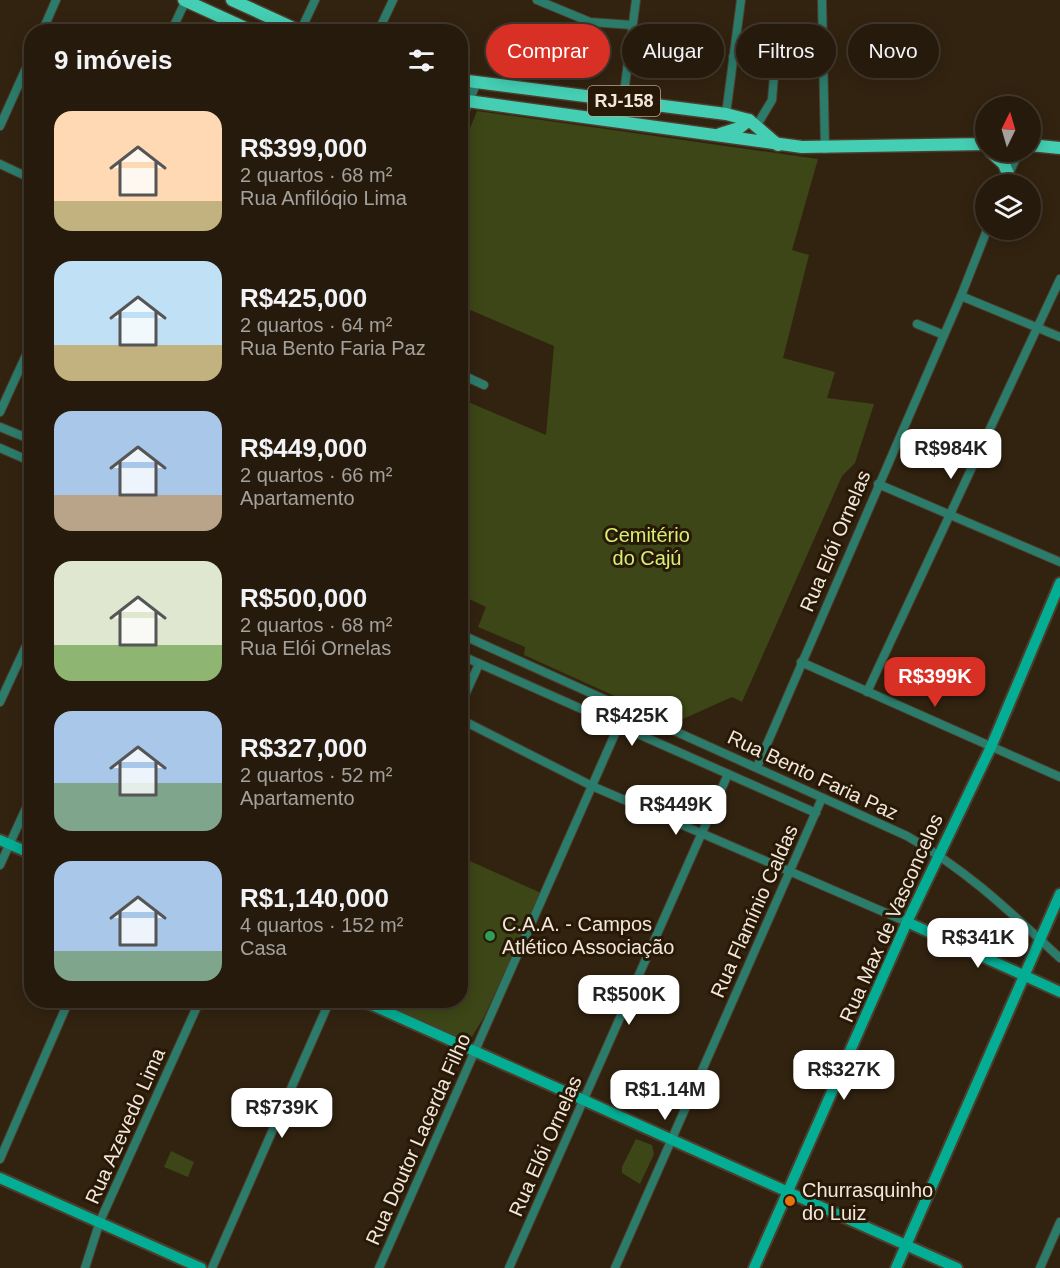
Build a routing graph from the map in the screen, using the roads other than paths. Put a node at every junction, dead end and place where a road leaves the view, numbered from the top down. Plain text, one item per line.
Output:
1 (56, 0) edge
2 (185, 0) edge
3 (232, 0) edge
4 (315, 0) edge
5 (393, 0) edge
6 (537, 0) edge
7 (636, 0) edge
8 (741, 0) edge
9 (822, 0) edge
10 (46, 24) edge
11 (174, 24) edge
12 (237, 24) edge
13 (285, 24) edge
14 (304, 24) edge
15 (382, 24) edge
16 (622, 24) edge
17 (632, 24) edge
18 (733, 57) junction
19 (24, 73) edge
20 (626, 78) edge
21 (468, 81) edge
22 (477, 82) junction
23 (468, 96) edge
24 (468, 101) edge
25 (623, 101) junction
26 (697, 110) junction
27 (726, 114) junction
28 (753, 123) junction
29 (0, 126) edge
30 (663, 127) junction
31 (716, 135) junction
32 (778, 145) junction
33 (975, 145) edge
34 (1041, 146) edge
35 (1060, 148) edge
36 (825, 149) junction
37 (0, 164) edge
38 (24, 175) edge
39 (983, 240) edge
40 (1060, 279) edge
41 (961, 296) junction
42 (917, 324) dead end
43 (1039, 328) junction
44 (944, 335) junction
45 (1060, 337) edge
46 (24, 360) edge
47 (468, 378) edge
48 (484, 385) dead end
49 (0, 412) edge
50 (0, 427) edge
51 (24, 437) edge
52 (0, 448) edge
53 (24, 458) edge
54 (878, 484) junction
55 (949, 513) junction
56 (1060, 562) edge
57 (1060, 583) edge
58 (468, 638) edge
59 (24, 650) edge
60 (468, 659) edge
61 (801, 662) junction
62 (479, 664) junction
63 (468, 688) edge
64 (867, 692) junction
65 (0, 702) edge
66 (468, 723) edge
67 (618, 726) junction
68 (991, 747) junction
69 (757, 767) junction
70 (728, 774) junction
71 (1060, 777) edge
72 (592, 786) junction
73 (822, 798) junction
74 (24, 809) edge
75 (816, 813) junction
76 (701, 833) junction
77 (5, 842) edge
78 (24, 850) edge
79 (938, 854) junction
80 (0, 865) edge
81 (789, 870) junction
82 (1060, 894) edge
83 (907, 922) junction
84 (1041, 940) junction
85 (1060, 958) edge
86 (1026, 975) junction
87 (1060, 992) edge
88 (66, 1008) edge
89 (196, 1008) edge
90 (326, 1008) edge
91 (379, 1008) edge
92 (474, 1051) junction
93 (583, 1099) junction
94 (672, 1139) junction
95 (0, 1159) edge
96 (0, 1178) edge
97 (788, 1192) junction
98 (100, 1221) junction
99 (1060, 1222) edge
100 (906, 1245) junction
101 (85, 1268) edge
102 (201, 1268) edge
103 (212, 1268) edge
104 (379, 1268) edge
105 (509, 1268) edge
106 (615, 1268) edge
107 (754, 1268) edge
108 (896, 1268) edge
109 (957, 1268) edge
110 (1040, 1268) edge

1 - 10 street
2 - 11 street
2 - 12 main road
3 - 13 main road
4 - 14 street
5 - 15 street
6 - 16 street
7 - 17 street
8 - 18 street
9 - 36 street
18 - 27 street
18 - 28 street
19 - 29 street
20 - 25 street
21 - 22 main road, RJ-158
22 - 23 street
22 - 25 main road, RJ-158
24 - 30 main road, RJ-158
25 - 26 main road, RJ-158
26 - 27 main road, RJ-158
26 - 30 main road
27 - 28 main road, RJ-158
28 - 31 main road
28 - 32 main road
30 - 31 main road, RJ-158
31 - 32 main road, RJ-158
32 - 36 main road, RJ-158
33 - 36 main road, RJ-158
34 - 35 main road
37 - 38 street
39 - 41 street, Rua Elói Ornelas
40 - 43 street
41 - 43 street
41 - 44 street, Rua Elói Ornelas
42 - 44 street
43 - 45 street
43 - 55 street
44 - 54 street, Rua Elói Ornelas
46 - 49 street
47 - 48 street
50 - 51 street
52 - 53 street
54 - 55 street
54 - 61 street, Rua Elói Ornelas
55 - 56 street
55 - 64 street
57 - 68 main road, Rua Max de Vasconcelos
58 - 69 street, Rua Bento Faria Paz
59 - 65 street
60 - 62 street, Rua Bento Faria Paz
61 - 64 street
61 - 69 street, Rua Elói Ornelas
62 - 63 street
62 - 67 street, Rua Bento Faria Paz
64 - 68 street
66 - 72 street
67 - 70 street, Rua Bento Faria Paz
67 - 72 street, Rua Doutor Lacerda Filho
68 - 71 street
68 - 79 main road, Rua Max de Vasconcelos
69 - 73 street, Rua Bento Faria Paz
70 - 75 street, Rua Bento Faria Paz
70 - 76 street, Rua Elói Ornelas
72 - 76 street
72 - 92 street, Rua Doutor Lacerda Filho
73 - 75 street, Rua Flamínio Caldas
73 - 79 street, Rua Bento Faria Paz
74 - 77 street
75 - 81 street, Rua Flamínio Caldas
76 - 81 street
76 - 93 street, Rua Elói Ornelas
77 - 78 main road
77 - 80 street
79 - 83 main road, Rua Max de Vasconcelos
79 - 84 street, Rua Bento Faria Paz
81 - 83 street
81 - 94 street, Rua Flamínio Caldas
82 - 84 main road
83 - 86 main road
83 - 97 main road, Rua Max de Vasconcelos
84 - 85 street, Rua Bento Faria Paz
84 - 86 main road
86 - 87 main road
86 - 100 main road
88 - 95 street
89 - 98 street, Rua Azevedo Lima
90 - 103 street
91 - 92 main road
92 - 93 main road
92 - 104 street, Rua Doutor Lacerda Filho
93 - 94 main road
93 - 105 street, Rua Elói Ornelas
94 - 97 main road
94 - 106 street, Rua Flamínio Caldas
96 - 98 main road
97 - 100 main road
97 - 107 main road, Rua Max de Vasconcelos
98 - 101 street, Rua Azevedo Lima
98 - 102 main road
99 - 110 street
100 - 108 main road
100 - 109 main road

